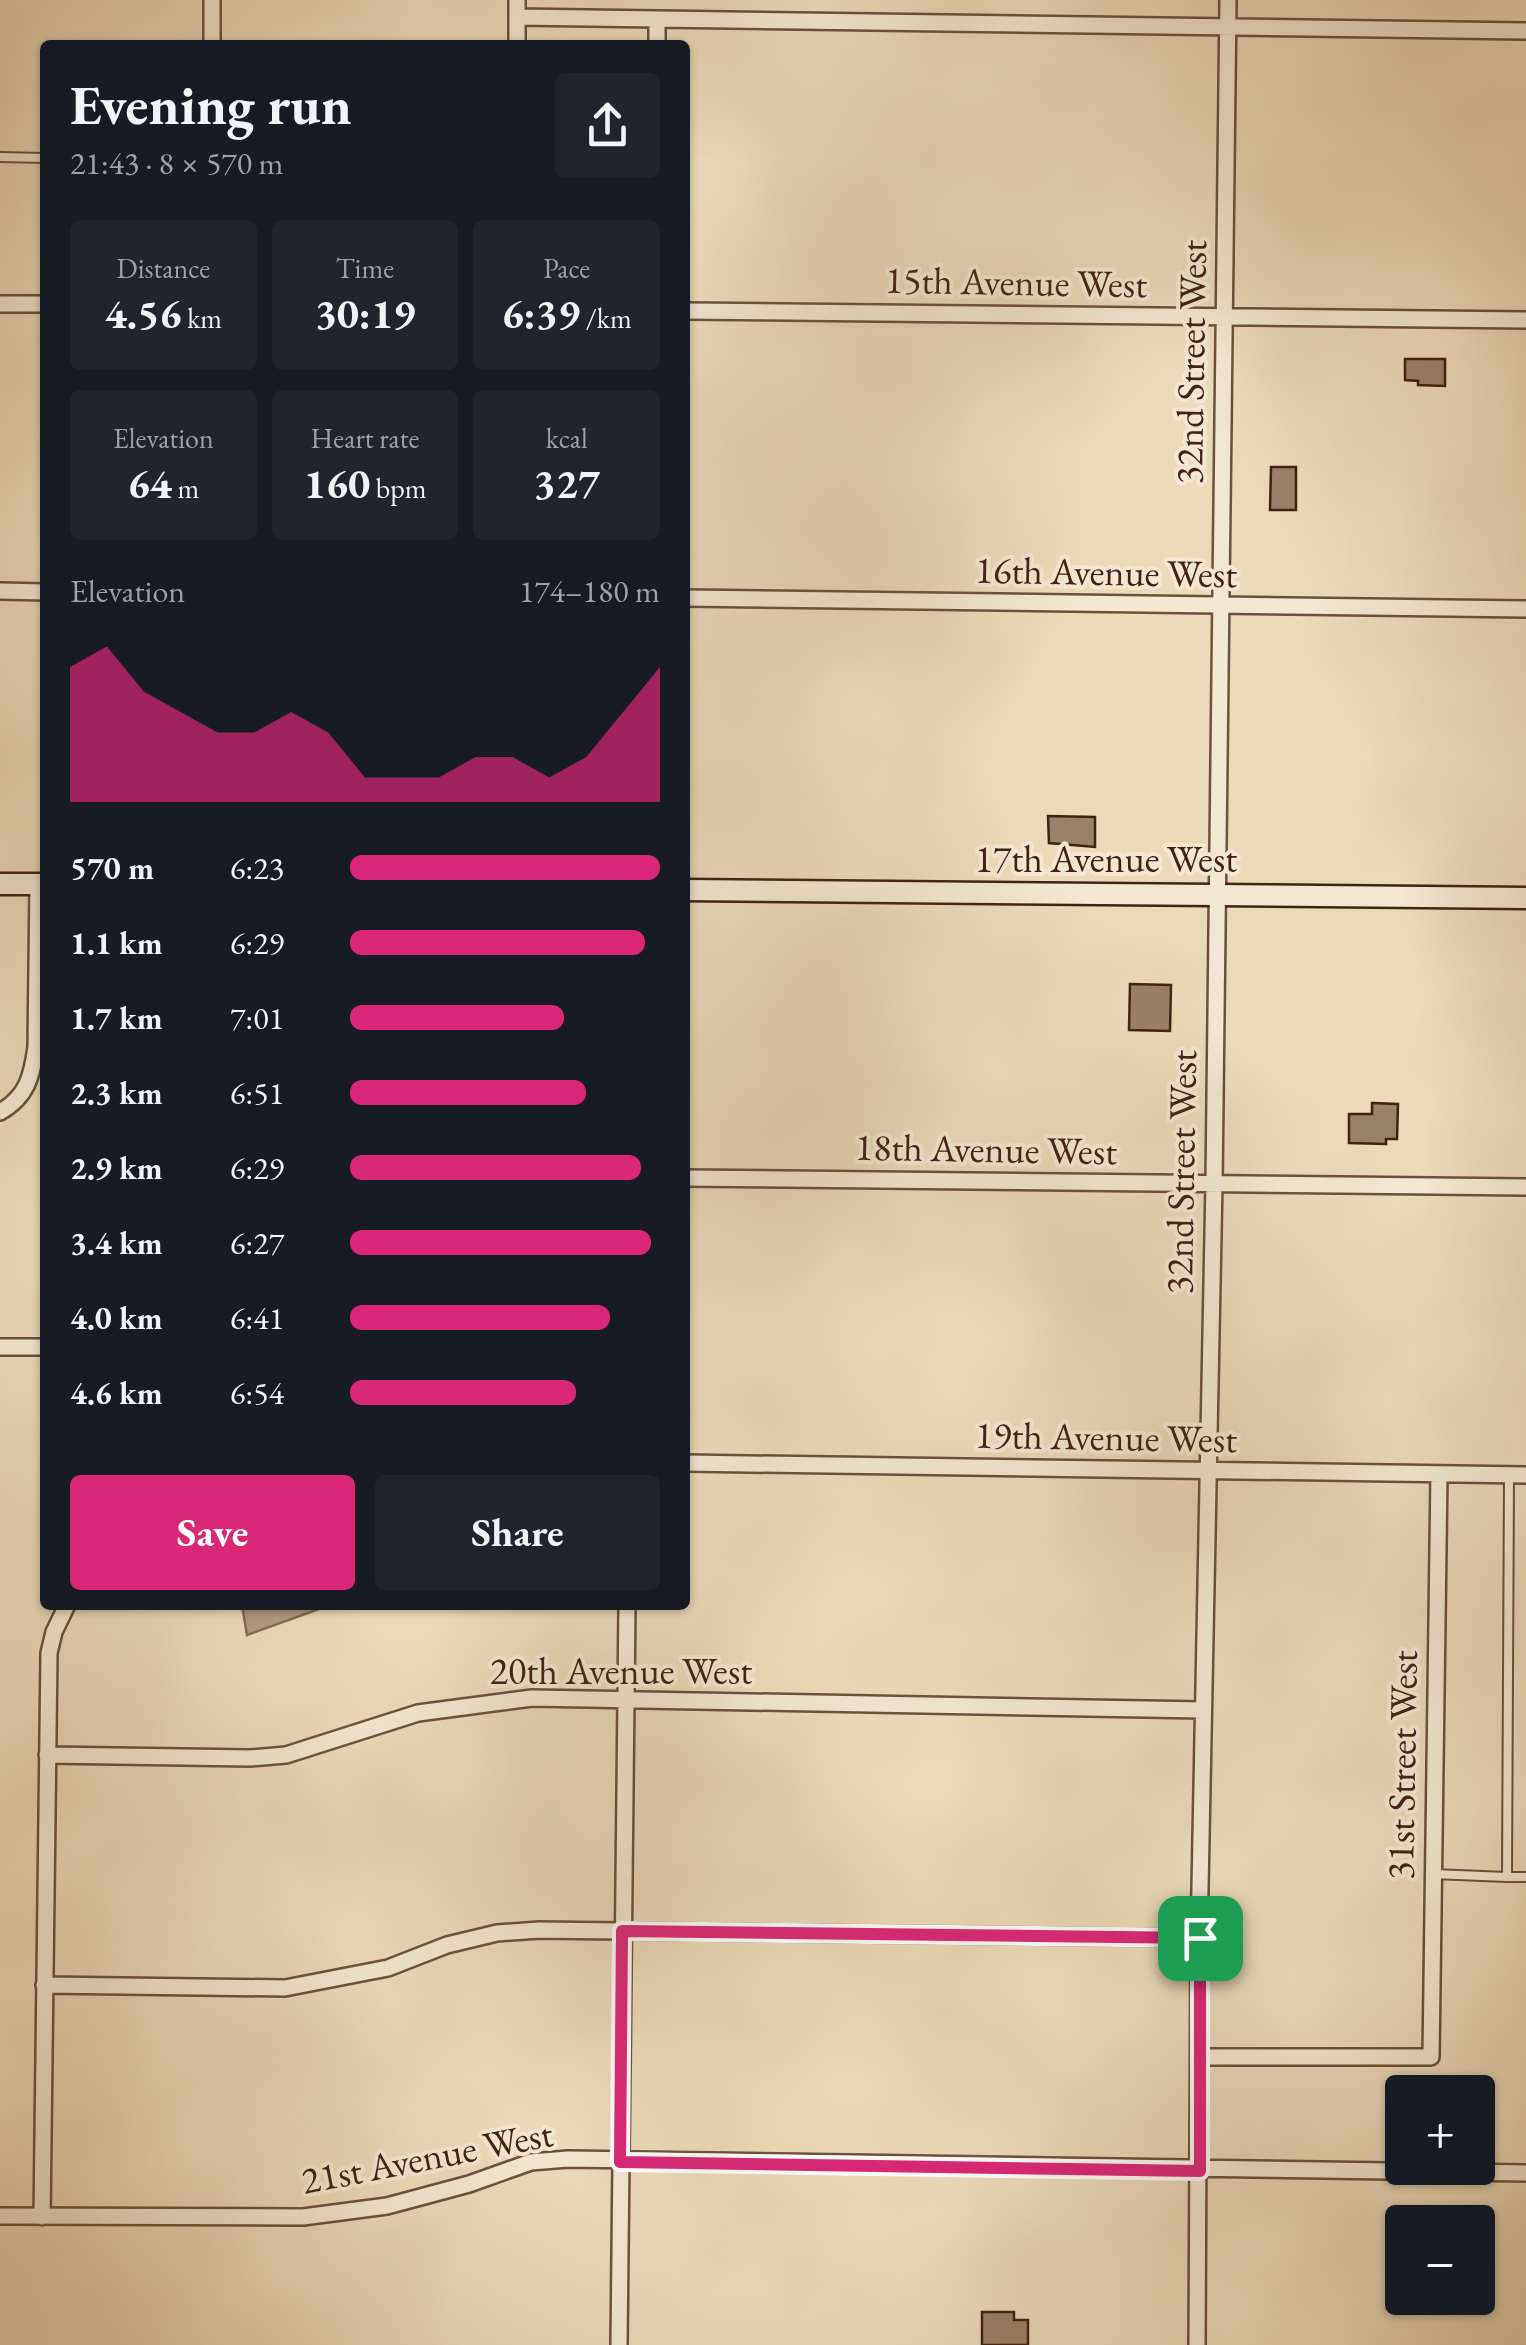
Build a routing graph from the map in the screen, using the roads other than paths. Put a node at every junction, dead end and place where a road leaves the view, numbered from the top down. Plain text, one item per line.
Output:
1 (212, 0) edge
2 (1228, 0) edge
3 (517, 8) edge
4 (657, 19) junction
5 (1228, 27) junction
6 (1526, 31) edge
7 (212, 40) edge
8 (516, 40) edge
9 (656, 40) edge
10 (0, 157) edge
11 (40, 158) edge
12 (0, 304) edge
13 (40, 304) edge
14 (690, 311) edge
15 (1224, 316) junction
16 (1526, 320) edge
17 (0, 591) edge
18 (40, 592) edge
19 (690, 598) edge
20 (1220, 606) junction
21 (1526, 610) edge
22 (0, 884) edge
23 (40, 884) edge
24 (690, 890) edge
25 (1217, 894) junction
26 (1526, 898) edge
27 (40, 938) edge
28 (0, 1112) edge
29 (690, 1178) edge
30 (1214, 1184) junction
31 (1526, 1187) edge
32 (40, 1347) edge
33 (0, 1348) edge
34 (690, 1463) edge
35 (1209, 1472) junction
36 (1439, 1474) junction
37 (1518, 1475) edge
38 (65, 1610) edge
39 (627, 1610) edge
40 (625, 1700) junction
41 (1203, 1710) junction
42 (47, 1755) junction
43 (1433, 1874) junction
44 (1507, 1877) junction
45 (1526, 1877) edge
46 (622, 1931) junction
47 (1200, 1938) junction
48 (44, 1985) junction
49 (1200, 2057) junction
50 (620, 2162) junction
51 (1200, 2171) junction
52 (1526, 2173) edge
53 (0, 2216) edge
54 (42, 2216) junction
55 (619, 2345) edge
56 (1197, 2345) edge

1 - 7 street
2 - 5 street, 32nd Street West
3 - 4 street
3 - 8 street
4 - 5 street
4 - 9 street
5 - 6 street
5 - 15 street, 32nd Street West
10 - 11 lane
12 - 13 street
14 - 15 street, 15th Avenue West
15 - 16 street, 15th Avenue West
15 - 20 street, 32nd Street West
17 - 18 street
19 - 20 street, 16th Avenue West
20 - 21 street, 16th Avenue West
20 - 25 street, 32nd Street West
22 - 23 street
24 - 25 street, 17th Avenue West
25 - 26 street, 17th Avenue West
25 - 30 street, 32nd Street West
27 - 28 street
29 - 30 street, 18th Avenue West
30 - 31 street, 18th Avenue West
30 - 35 street, 32nd Street West
32 - 33 street
34 - 35 street, 19th Avenue West
35 - 36 street, 19th Avenue West
35 - 41 street, 32nd Street West
36 - 37 street, 19th Avenue West
36 - 43 street, 31st Street West
37 - 44 lane
38 - 42 street
39 - 40 street
40 - 41 street, 20th Avenue West
40 - 42 street, 20th Avenue West
40 - 46 street
41 - 47 street, 32nd Street West
42 - 48 street
43 - 44 lane
43 - 49 street, 31st Street West
44 - 45 lane
46 - 47 street
46 - 48 street
46 - 50 street
47 - 49 street, 32nd Street West
48 - 54 street
49 - 51 street, 32nd Street West
50 - 51 street, 21st Avenue West
50 - 54 street, 21st Avenue West
50 - 55 street
51 - 52 street, 21st Avenue West
51 - 56 street, 32nd Street West
53 - 54 street, 21st Avenue West

